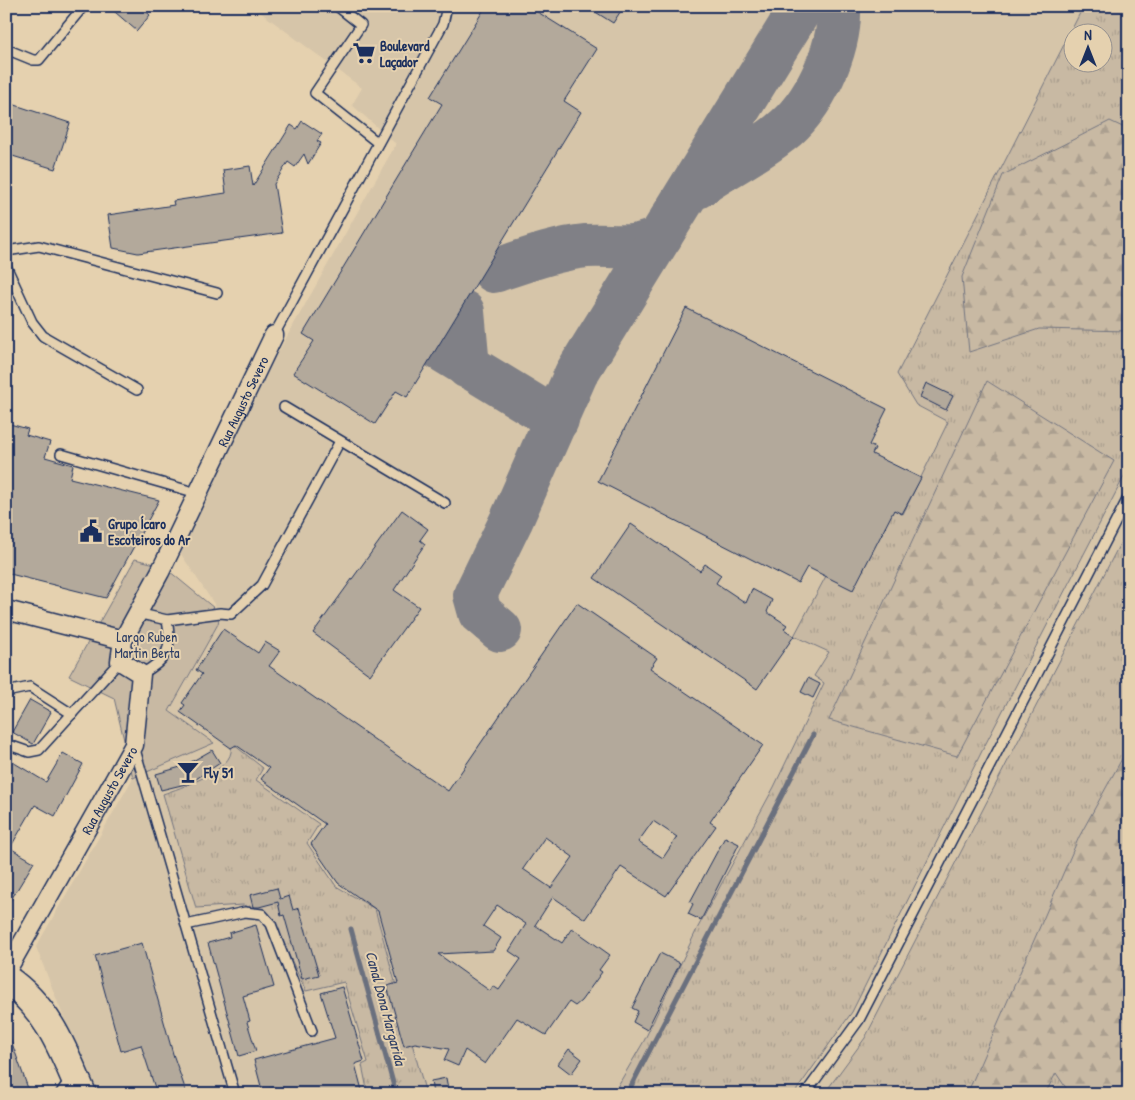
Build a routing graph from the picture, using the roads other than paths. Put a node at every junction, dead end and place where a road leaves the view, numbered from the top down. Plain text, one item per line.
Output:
1 (337, 6) edge
2 (446, 6) edge
3 (82, 8) dead end
4 (6, 48) edge
5 (378, 143) junction
6 (6, 251) edge
7 (6, 266) edge
8 (217, 293) dead end
9 (274, 335) joint
10 (137, 390) dead end
11 (284, 407) dead end
12 (340, 441) junction
13 (61, 454) dead end
14 (197, 493) junction
15 (1129, 496) edge
16 (445, 502) dead end
17 (6, 610) edge
18 (137, 613) junction
19 (167, 620) junction
20 (123, 640) junction
21 (120, 662) junction
22 (141, 674) junction
23 (6, 692) edge
24 (72, 714) junction
25 (6, 744) edge
26 (134, 746) junction
27 (186, 925) junction
28 (6, 972) edge
29 (6, 979) edge
30 (312, 1032) dead end
31 (72, 1087) edge
32 (235, 1094) edge
33 (805, 1094) edge

1 - 5 lane
2 - 5 lane
3 - 4 lane
5 - 9 lane
6 - 8 lane
7 - 10 lane
9 - 14 street, Rua Augusto Severo
11 - 12 lane
12 - 16 lane
12 - 19 lane
13 - 14 lane
14 - 18 street, Rua Augusto Severo
15 - 33 lane
17 - 20 street
18 - 19 lane
18 - 20 street, Rua Augusto Severo
19 - 22 lane
20 - 21 street, Rua Augusto Severo
21 - 22 street
21 - 24 lane
22 - 26 street, Rua Augusto Severo
23 - 24 lane
24 - 25 lane
26 - 27 lane
26 - 28 street, Rua Augusto Severo
27 - 30 lane
27 - 32 lane
29 - 31 main road

